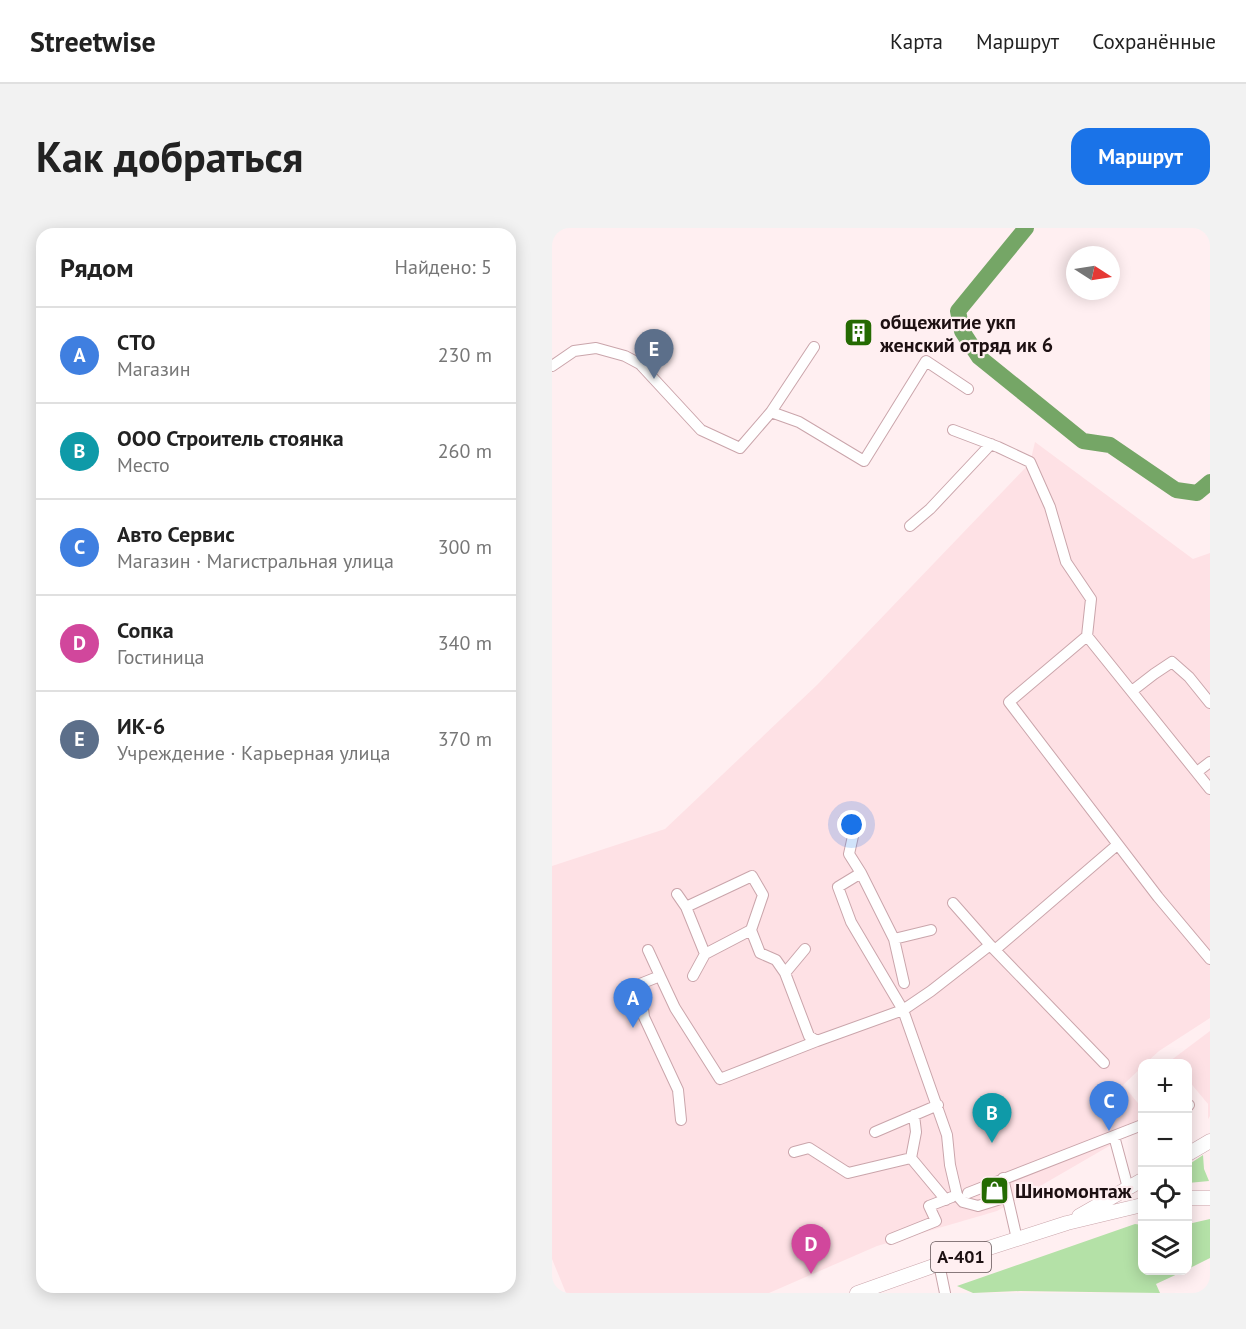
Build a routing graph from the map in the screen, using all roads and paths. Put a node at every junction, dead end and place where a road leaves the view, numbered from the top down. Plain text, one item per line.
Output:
1 (814, 347) dead end
2 (552, 366) edge
3 (968, 389) dead end
4 (771, 412) junction
5 (953, 430) dead end
6 (991, 444) junction
7 (910, 526) dead end
8 (1088, 636) junction
9 (1132, 691) junction
10 (1210, 703) edge
11 (1210, 762) edge
12 (1197, 772) junction
13 (1210, 789) edge
14 (844, 820) dead end
15 (1117, 845) junction
16 (861, 873) junction
17 (677, 894) dead end
18 (953, 903) dead end
19 (686, 907) junction
20 (751, 930) junction
21 (931, 930) dead end
22 (894, 939) junction
23 (993, 947) junction
24 (805, 949) dead end
25 (648, 950) dead end
26 (1208, 951) edge
27 (705, 954) junction
28 (785, 973) junction
29 (660, 976) junction
30 (693, 976) dead end
31 (904, 983) dead end
32 (903, 1010) junction
33 (817, 1041) junction
34 (1104, 1063) dead end
35 (938, 1105) junction
36 (914, 1115) junction
37 (681, 1120) dead end
38 (1138, 1127) edge
39 (875, 1132) dead end
40 (1114, 1136) junction
41 (1208, 1139) edge
42 (1192, 1151) edge
43 (794, 1152) dead end
44 (911, 1158) junction
45 (1003, 1178) junction
46 (1138, 1183) edge
47 (1128, 1188) junction
48 (963, 1194) junction
49 (1007, 1197) junction
50 (1192, 1198) edge
51 (1210, 1198) edge
52 (946, 1200) junction
53 (1138, 1206) edge
54 (1067, 1223) junction
55 (891, 1239) dead end
56 (1017, 1239) junction
57 (939, 1264) junction
58 (857, 1293) edge
59 (945, 1293) edge

1 - 4 street
2 - 4 street
3 - 4 street
5 - 6 street
6 - 7 street
6 - 8 street
8 - 9 street
8 - 15 street
9 - 10 street
9 - 12 street
11 - 12 street
12 - 13 street
14 - 16 street
15 - 23 street
15 - 26 street
16 - 22 street
16 - 32 street
17 - 19 street
18 - 23 street
19 - 20 street
19 - 27 street
20 - 27 street
20 - 28 street
21 - 22 street
22 - 31 street
23 - 32 street
23 - 34 street
24 - 28 street
25 - 29 street
27 - 30 street
28 - 33 street
29 - 33 street
29 - 37 street
32 - 33 street
32 - 35 street
35 - 36 street
35 - 48 street
36 - 39 street
36 - 44 street
38 - 40 street
40 - 45 street
40 - 47 street
41 - 42 main road
43 - 44 street
44 - 52 street
45 - 48 street
45 - 49 street
46 - 47 main road, А-401
47 - 54 main road, А-401
48 - 49 street
48 - 52 street
49 - 56 street
50 - 51 main road
52 - 55 street
53 - 54 main road, А-401
54 - 56 main road, А-401
56 - 57 main road, А-401
57 - 58 main road, А-401
57 - 59 street

